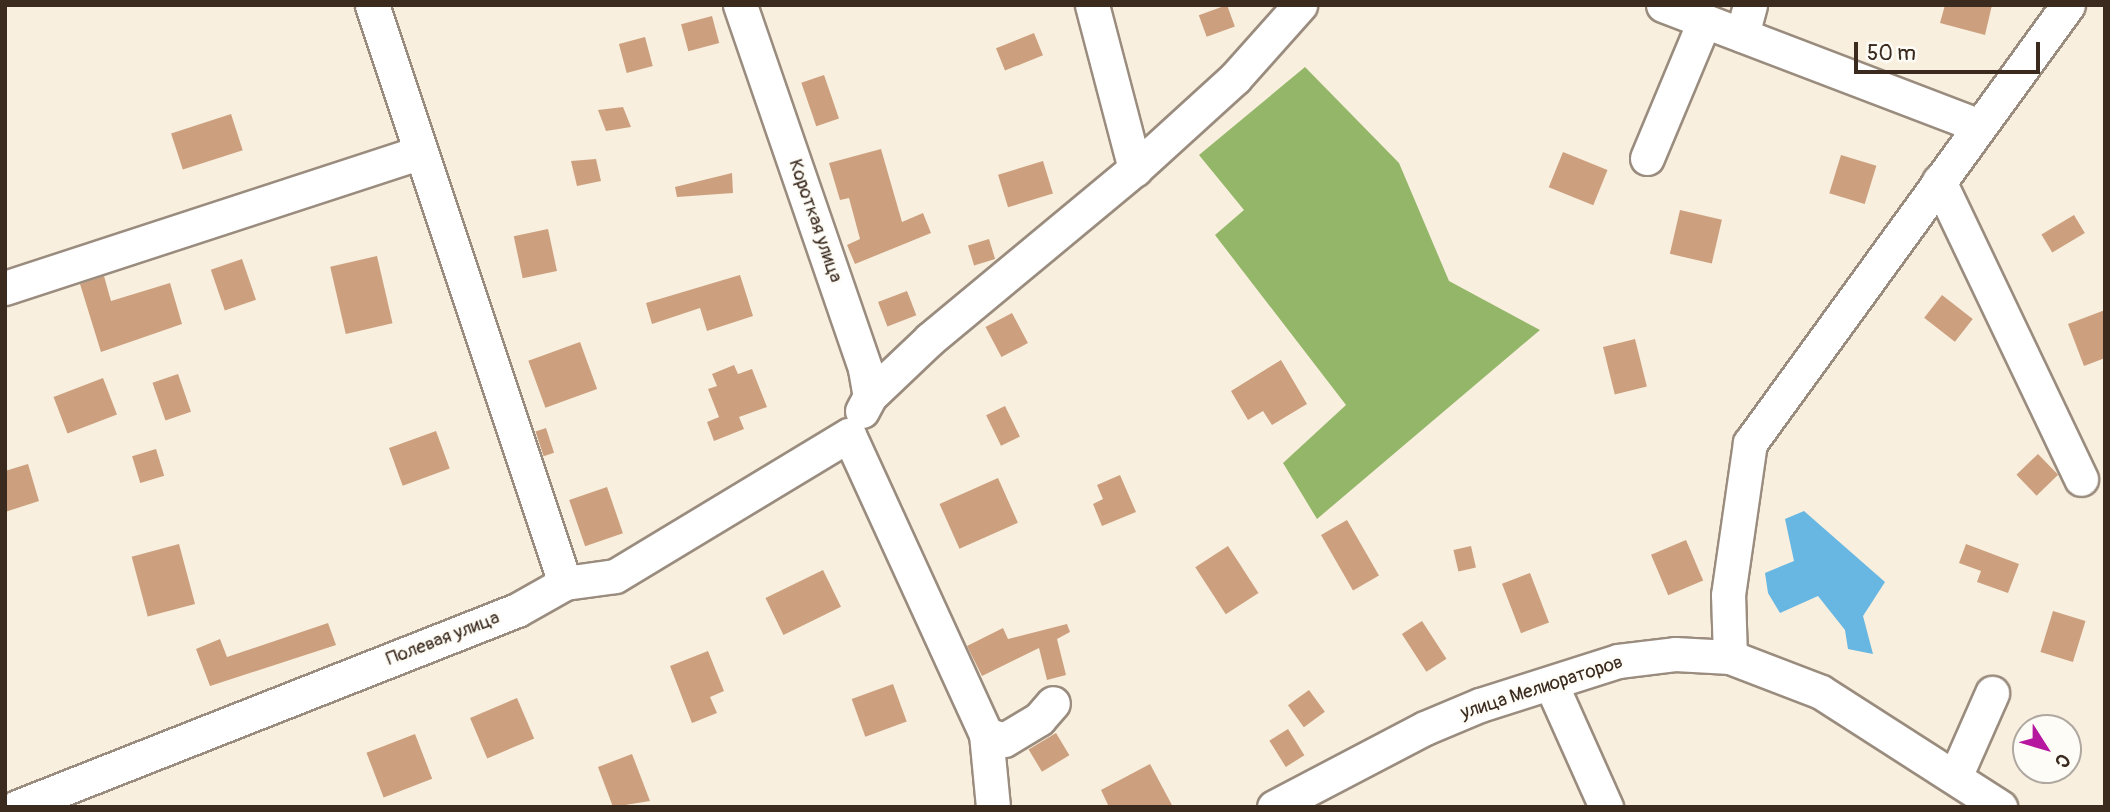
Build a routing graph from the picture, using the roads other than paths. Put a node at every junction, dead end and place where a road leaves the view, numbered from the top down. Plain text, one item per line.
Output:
1 (372, 5) edge
2 (740, 5) edge
3 (1092, 5) edge
4 (1300, 5) edge
5 (1663, 5) edge
6 (2067, 5) edge
7 (1746, 20) edge
8 (1704, 22) junction
9 (1977, 125) junction
10 (419, 153) junction
11 (1647, 158) dead end
12 (1135, 169) junction
13 (1939, 181) junction
14 (5, 288) edge
15 (870, 396) junction
16 (849, 435) junction
17 (2081, 479) dead end
18 (565, 583) junction
19 (1730, 657) junction
20 (1551, 684) junction
21 (1992, 693) dead end
22 (1053, 703) dead end
23 (985, 734) junction
24 (1955, 777) junction
25 (17, 807) edge
26 (993, 807) edge
27 (1275, 807) edge
28 (1606, 807) edge
29 (2000, 807) edge

1 - 10 street
2 - 15 street, Короткая улица
3 - 12 street
4 - 12 street
5 - 8 street
6 - 9 street
7 - 8 street
7 - 9 street
8 - 11 street
9 - 13 street
10 - 14 street
10 - 18 street
12 - 15 street
13 - 17 street
13 - 19 street
15 - 16 street
16 - 18 street, Полевая улица
16 - 23 street
18 - 25 street, Полевая улица
19 - 20 street, улица Мелиораторов
19 - 24 street, улица Мелиораторов
20 - 27 street, улица Мелиораторов
20 - 28 street
21 - 24 street
22 - 23 street
23 - 26 street
24 - 29 street, улица Мелиораторов

